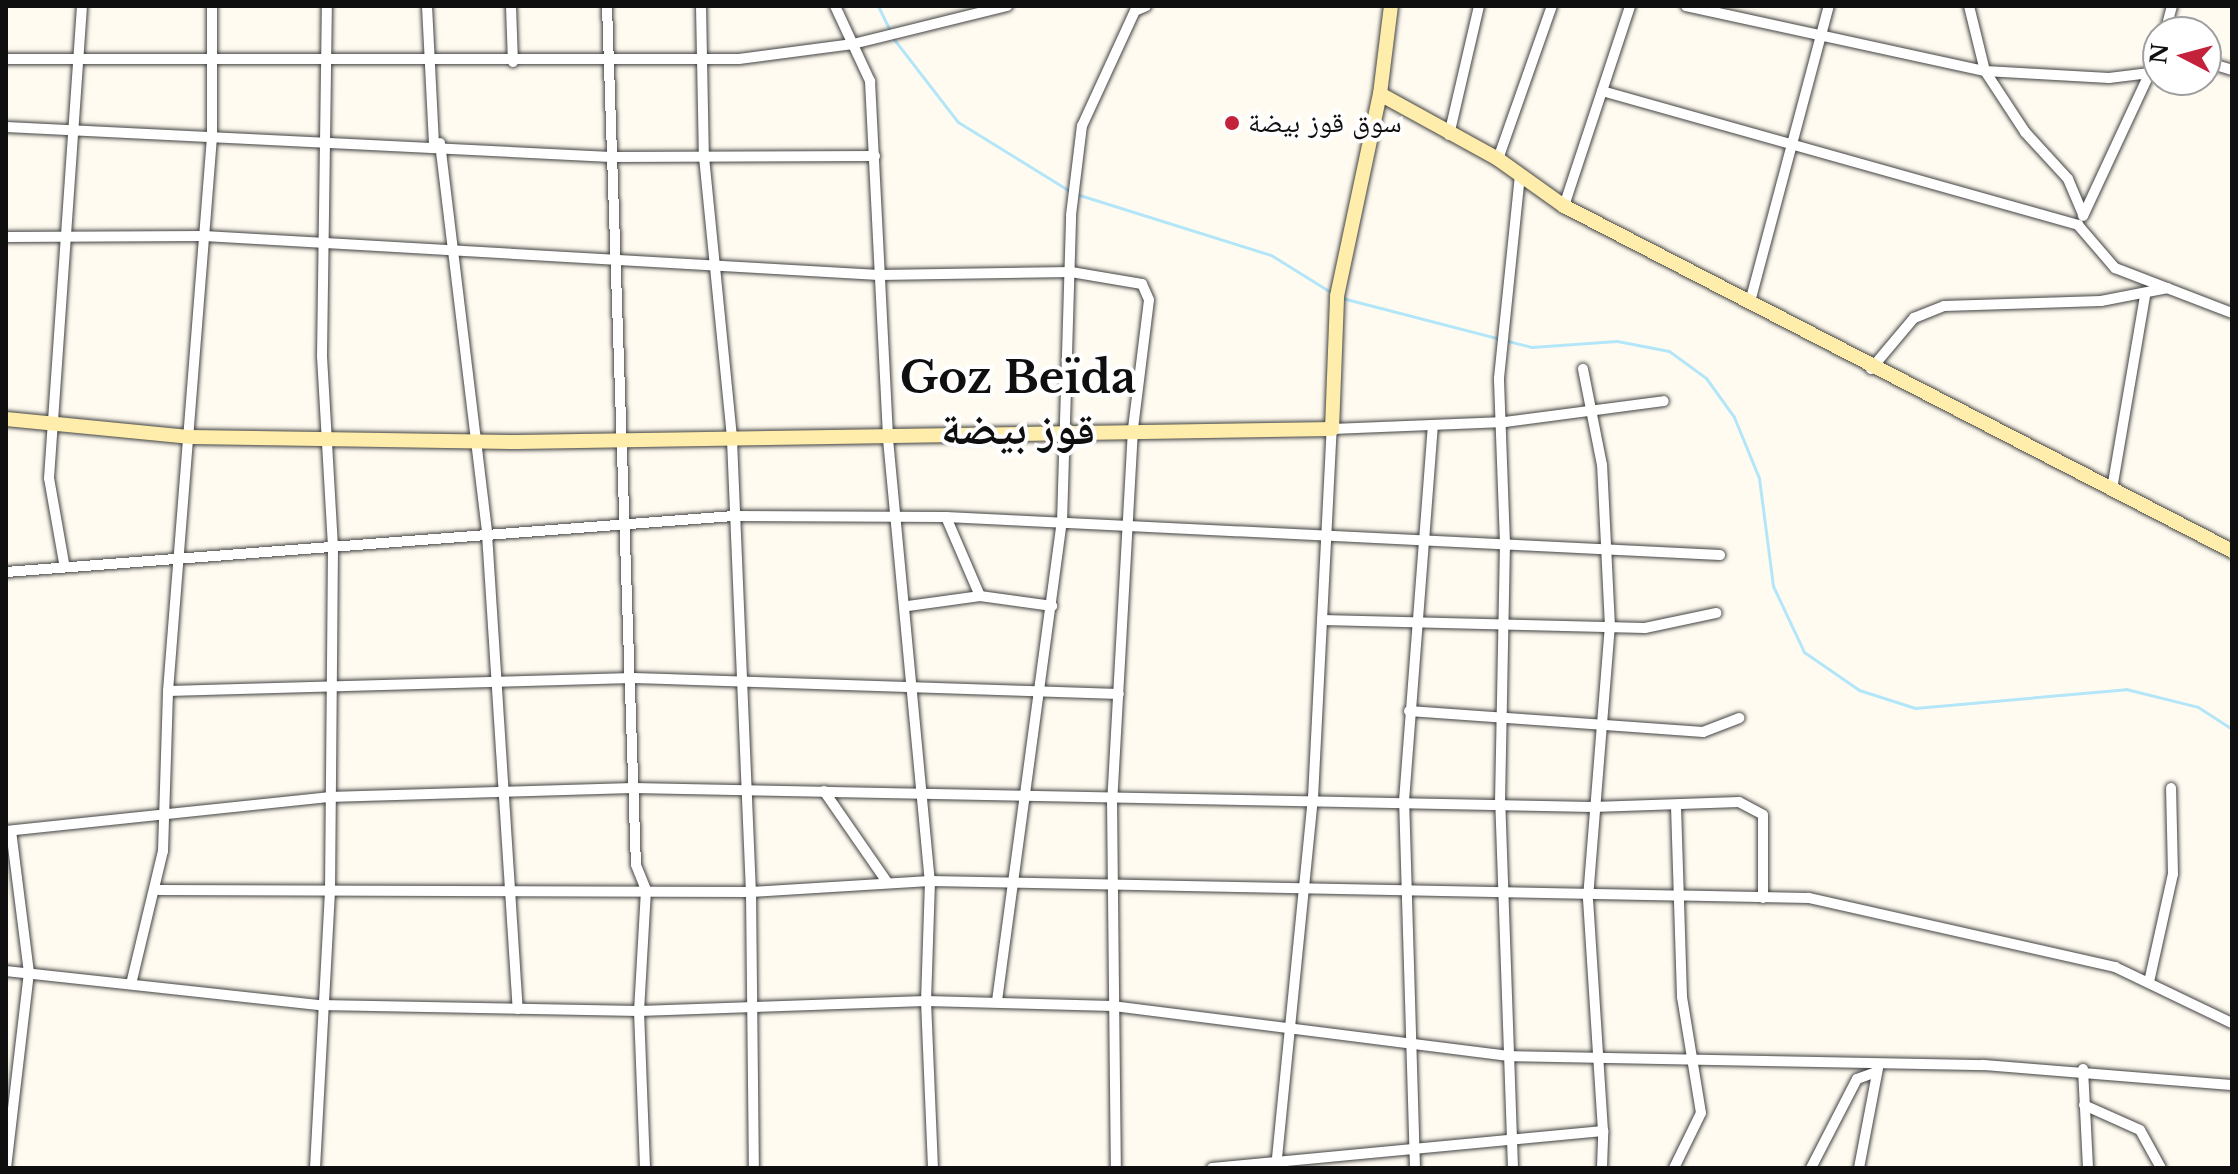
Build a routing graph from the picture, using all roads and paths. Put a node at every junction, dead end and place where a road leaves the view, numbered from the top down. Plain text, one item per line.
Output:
1 (82, 6) edge
2 (212, 6) edge
3 (327, 6) edge
4 (427, 6) edge
5 (511, 6) edge
6 (607, 6) edge
7 (701, 6) edge
8 (835, 6) edge
9 (1007, 6) edge
10 (1391, 6) edge
11 (1479, 6) edge
12 (1552, 6) edge
13 (1630, 6) edge
14 (1686, 6) edge
15 (1829, 6) edge
16 (1969, 6) edge
17 (1137, 8) edge
18 (1823, 37) junction
19 (853, 44) junction
20 (6, 59) edge
21 (81, 59) junction
22 (212, 60) junction
23 (700, 60) junction
24 (328, 61) junction
25 (429, 61) junction
26 (609, 61) junction
27 (513, 62) junction
28 (1985, 71) junction
29 (2142, 73) edge
30 (1602, 91) junction
31 (1380, 94) junction
32 (2143, 96) edge
33 (6, 127) edge
34 (79, 131) junction
35 (1449, 135) junction
36 (212, 137) junction
37 (437, 143) junction
38 (330, 145) junction
39 (1794, 149) junction
40 (875, 156) junction
41 (611, 157) junction
42 (704, 157) junction
43 (1498, 159) junction
44 (1520, 175) junction
45 (1564, 206) junction
46 (2081, 220) junction
47 (204, 236) junction
48 (6, 237) edge
49 (71, 238) junction
50 (327, 245) junction
51 (449, 251) junction
52 (614, 260) junction
53 (713, 265) junction
54 (1071, 272) junction
55 (879, 275) junction
56 (2170, 288) junction
57 (2145, 295) junction
58 (1750, 302) junction
59 (2232, 313) edge
60 (1583, 369) dead end
61 (1871, 369) junction
62 (1664, 401) dead end
63 (1595, 413) junction
64 (6, 419) edge
65 (1505, 422) junction
66 (54, 425) junction
67 (1433, 428) junction
68 (1133, 429) junction
69 (1332, 429) junction
70 (1069, 433) junction
71 (191, 437) junction
72 (325, 439) junction
73 (888, 439) junction
74 (474, 440) junction
75 (732, 440) junction
76 (625, 442) junction
77 (2112, 489) junction
78 (734, 516) junction
79 (946, 517) junction
80 (895, 518) junction
81 (629, 523) junction
82 (1062, 523) junction
83 (1125, 527) junction
84 (487, 534) junction
85 (1425, 537) junction
86 (1327, 538) junction
87 (1505, 544) junction
88 (333, 547) junction
89 (1606, 551) junction
90 (2232, 551) edge
91 (178, 553) junction
92 (1720, 555) dead end
93 (64, 563) junction
94 (6, 572) edge
95 (980, 596) junction
96 (908, 606) junction
97 (1052, 606) junction
98 (1716, 613) dead end
99 (1322, 620) junction
100 (1417, 622) junction
101 (1505, 627) junction
102 (1610, 627) junction
103 (633, 678) junction
104 (740, 679) junction
105 (497, 680) junction
106 (913, 684) junction
107 (1041, 688) junction
108 (329, 689) junction
109 (168, 691) junction
110 (1119, 694) junction
111 (1409, 711) junction
112 (1503, 716) junction
113 (1739, 718) dead end
114 (1599, 726) junction
115 (633, 788) junction
116 (2171, 788) dead end
117 (743, 789) junction
118 (501, 791) junction
119 (824, 791) junction
120 (921, 796) junction
121 (328, 797) junction
122 (1313, 798) junction
123 (1023, 799) junction
124 (1112, 799) junction
125 (1404, 801) junction
126 (1500, 803) junction
127 (1593, 807) junction
128 (1676, 808) junction
129 (164, 812) junction
130 (9, 831) edge
131 (930, 881) junction
132 (887, 882) junction
133 (1011, 883) junction
134 (1110, 884) junction
135 (159, 890) junction
136 (646, 890) junction
137 (512, 891) junction
138 (1304, 891) junction
139 (330, 892) junction
140 (751, 892) junction
141 (1404, 893) junction
142 (1503, 896) junction
143 (1588, 898) junction
144 (1678, 898) junction
145 (1763, 898) junction
146 (6, 971) edge
147 (29, 973) junction
148 (132, 980) junction
149 (2149, 982) junction
150 (926, 1001) junction
151 (997, 1001) junction
152 (320, 1005) junction
153 (750, 1005) junction
154 (1113, 1006) junction
155 (518, 1009) junction
156 (639, 1011) junction
157 (2232, 1023) edge
158 (1286, 1024) junction
159 (1411, 1042) junction
160 (1508, 1056) junction
161 (1597, 1060) junction
162 (1691, 1063) junction
163 (12, 1066) edge
164 (1878, 1069) junction
165 (2083, 1069) junction
166 (2232, 1085) edge
167 (2084, 1105) junction
168 (1603, 1131) junction
169 (1509, 1138) junction
170 (1414, 1147) junction
171 (1276, 1164) edge
172 (6, 1168) edge
173 (315, 1168) edge
174 (645, 1168) edge
175 (754, 1168) edge
176 (933, 1168) edge
177 (1116, 1168) edge
178 (1212, 1168) edge
179 (1415, 1168) edge
180 (1513, 1168) edge
181 (1602, 1168) edge
182 (1674, 1168) edge
183 (1811, 1168) edge
184 (1859, 1168) edge
185 (2088, 1168) edge
186 (2161, 1168) edge

1 - 21 street
2 - 22 street
3 - 24 street
4 - 25 street
5 - 27 street
6 - 26 street
7 - 23 street
8 - 19 street
9 - 19 street
10 - 31 main road
11 - 35 street
12 - 43 street
13 - 30 street
14 - 18 street
15 - 18 street
16 - 28 street
17 - 54 street
18 - 28 street
18 - 39 street
19 - 23 street
19 - 40 street
20 - 21 street
21 - 22 street
21 - 34 street
22 - 24 street
22 - 36 street
23 - 26 street
23 - 42 street
24 - 25 street
24 - 38 street
25 - 27 street
25 - 37 street
26 - 27 street
26 - 41 street
28 - 29 street
28 - 46 street
30 - 39 street
30 - 45 street
31 - 35 main road
31 - 69 main road
32 - 46 street
33 - 34 street
34 - 36 street
34 - 49 street
35 - 43 main road
36 - 38 street
36 - 47 street
37 - 38 street
37 - 41 street
37 - 51 street
38 - 50 street
39 - 46 street
39 - 58 street
40 - 42 street
40 - 55 street
41 - 42 street
41 - 52 street
42 - 53 street
43 - 44 main road
44 - 45 main road
44 - 65 street
45 - 58 main road
46 - 56 street
47 - 49 street
47 - 50 street
47 - 71 street
48 - 49 street
49 - 66 street
50 - 51 street
50 - 72 street
51 - 52 street
51 - 74 street
52 - 53 street
52 - 76 street
53 - 55 street
53 - 75 street
54 - 55 street
54 - 68 street
54 - 70 street
55 - 73 street
56 - 57 street
56 - 59 street
57 - 61 street
57 - 77 street
58 - 61 main road
60 - 63 street
61 - 77 main road
62 - 63 street
63 - 65 street
63 - 89 street
64 - 66 main road
65 - 67 street
65 - 87 street
66 - 71 main road
66 - 93 street
67 - 69 street
67 - 85 street
68 - 69 main road
68 - 70 main road
68 - 83 street
69 - 86 street
70 - 73 main road
70 - 82 street
71 - 72 main road
71 - 91 street
72 - 74 main road
72 - 88 street
73 - 75 main road
73 - 80 street
74 - 76 main road
74 - 84 street
75 - 76 main road
75 - 78 street
76 - 81 street
77 - 90 main road
78 - 80 street
78 - 81 street
78 - 104 street
79 - 80 street
79 - 82 street
79 - 95 street
80 - 96 street
81 - 84 street
81 - 103 street
82 - 83 street
82 - 97 street
83 - 86 street
83 - 110 street
84 - 88 street
84 - 105 street
85 - 86 street
85 - 87 street
85 - 100 street
86 - 99 street
87 - 89 street
87 - 101 street
88 - 91 street
88 - 108 street
89 - 92 street
89 - 102 street
91 - 93 street
91 - 109 street
93 - 94 street
95 - 96 street
95 - 97 street
96 - 106 street
97 - 107 street
98 - 102 street
99 - 100 street
99 - 122 street
100 - 101 street
100 - 111 street
101 - 102 street
101 - 112 street
102 - 114 street
103 - 104 street
103 - 105 street
103 - 115 street
104 - 106 street
104 - 117 street
105 - 108 street
105 - 118 street
106 - 107 street
106 - 120 street
107 - 110 street
107 - 123 street
108 - 109 street
108 - 121 street
109 - 129 street
110 - 124 street
111 - 112 street
111 - 125 street
112 - 114 street
112 - 126 street
113 - 114 street
114 - 127 street
115 - 117 street
115 - 118 street
115 - 136 street
116 - 149 street
117 - 119 street
117 - 140 street
118 - 121 street
118 - 137 street
119 - 120 street
119 - 132 street
120 - 123 street
120 - 131 street
121 - 129 street
121 - 139 street
122 - 124 street
122 - 125 street
122 - 138 street
123 - 124 street
123 - 133 street
124 - 134 street
125 - 126 street
125 - 141 street
126 - 127 street
126 - 142 street
127 - 128 street
127 - 143 street
128 - 144 street
128 - 145 street
129 - 130 street
129 - 135 street
130 - 147 street
131 - 132 street
131 - 133 street
131 - 150 street
132 - 140 street
133 - 134 street
133 - 151 street
134 - 138 street
134 - 154 street
135 - 139 street
135 - 148 street
136 - 137 street
136 - 140 street
136 - 156 street
137 - 139 street
137 - 155 street
138 - 141 street
138 - 158 street
139 - 152 street
140 - 153 street
141 - 142 street
141 - 159 street
142 - 143 street
142 - 160 street
143 - 144 street
143 - 161 street
144 - 145 street
144 - 162 street
145 - 149 street
146 - 147 street
147 - 148 street
147 - 163 street
148 - 152 street
149 - 157 street
150 - 151 street
150 - 153 street
150 - 176 street
151 - 154 street
152 - 155 street
152 - 173 street
153 - 156 street
153 - 175 street
154 - 158 street
154 - 177 street
155 - 156 street
156 - 174 street
158 - 159 street
158 - 171 street
159 - 160 street
159 - 170 street
160 - 161 street
160 - 169 street
161 - 162 street
161 - 168 street
162 - 164 street
162 - 182 street
163 - 172 street
164 - 165 street
164 - 183 street
164 - 184 street
165 - 166 street
165 - 167 street
167 - 185 street
167 - 186 street
168 - 169 street
168 - 181 street
169 - 170 street
169 - 180 street
170 - 171 street
170 - 179 street
171 - 178 street

